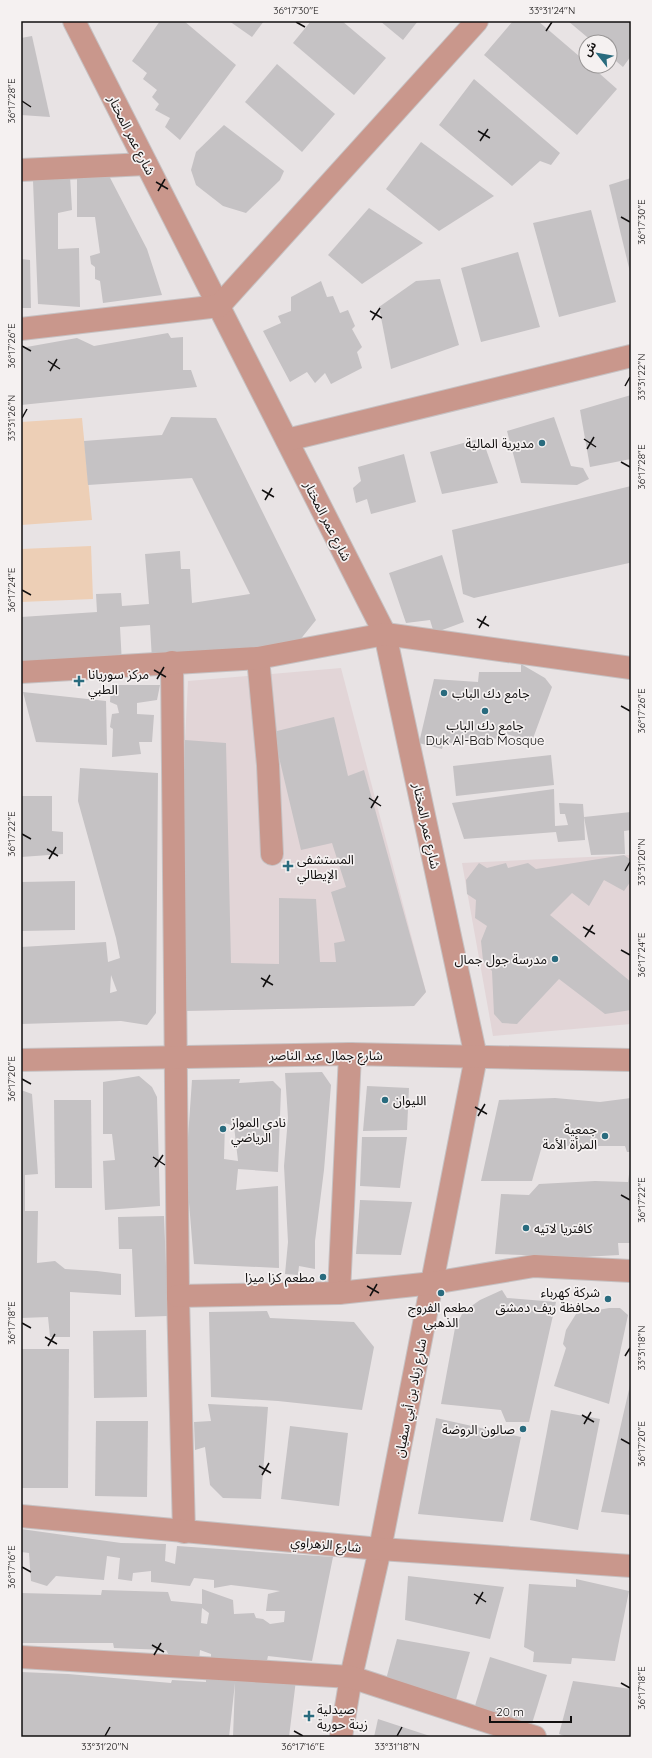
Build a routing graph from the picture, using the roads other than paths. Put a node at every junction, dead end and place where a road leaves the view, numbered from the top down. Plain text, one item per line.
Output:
1 (74, 21) edge
2 (477, 21) edge
3 (146, 164) junction
4 (21, 170) edge
5 (218, 306) junction
6 (21, 329) edge
7 (631, 356) edge
8 (287, 440) junction
9 (386, 634) junction
10 (258, 658) junction
11 (172, 662) junction
12 (631, 668) edge
13 (21, 672) edge
14 (272, 854) dead end
15 (350, 1054) junction
16 (176, 1056) junction
17 (476, 1057) junction
18 (21, 1060) edge
19 (631, 1060) edge
20 (631, 1271) edge
21 (433, 1283) junction
22 (339, 1293) junction
23 (178, 1296) junction
24 (21, 1516) edge
25 (184, 1532) junction
26 (380, 1549) junction
27 (631, 1566) edge
28 (21, 1657) edge
29 (351, 1677) junction
30 (341, 1737) edge
31 (535, 1737) edge

1 - 3 street, شارع عمر المختار
2 - 5 street
3 - 4 street
3 - 5 street, شارع عمر المختار
5 - 6 street
5 - 8 street, شارع عمر المختار
7 - 8 street
8 - 9 street, شارع عمر المختار
9 - 10 street
9 - 12 street
9 - 17 street, شارع عمر المختار
10 - 11 street
10 - 14 street
11 - 13 street
11 - 16 street
15 - 16 street, شارع جمال عبد الناصر
15 - 17 street, شارع جمال عبد الناصر
15 - 22 street
16 - 18 street, شارع جمال عبد الناصر
16 - 23 street
17 - 19 street, شارع جمال عبد الناصر
17 - 21 street, شارع زياد بن أبي سفيان
20 - 21 street
21 - 22 street
21 - 26 street, شارع زياد بن أبي سفيان
22 - 23 street
23 - 25 street
24 - 25 street, شارع الزهراوي
25 - 26 street, شارع الزهراوي
26 - 27 street, شارع الزهراوي
26 - 29 street, شارع زياد بن أبي سفيان
28 - 29 street
29 - 30 street, شارع زياد بن أبي سفيان
29 - 31 street

